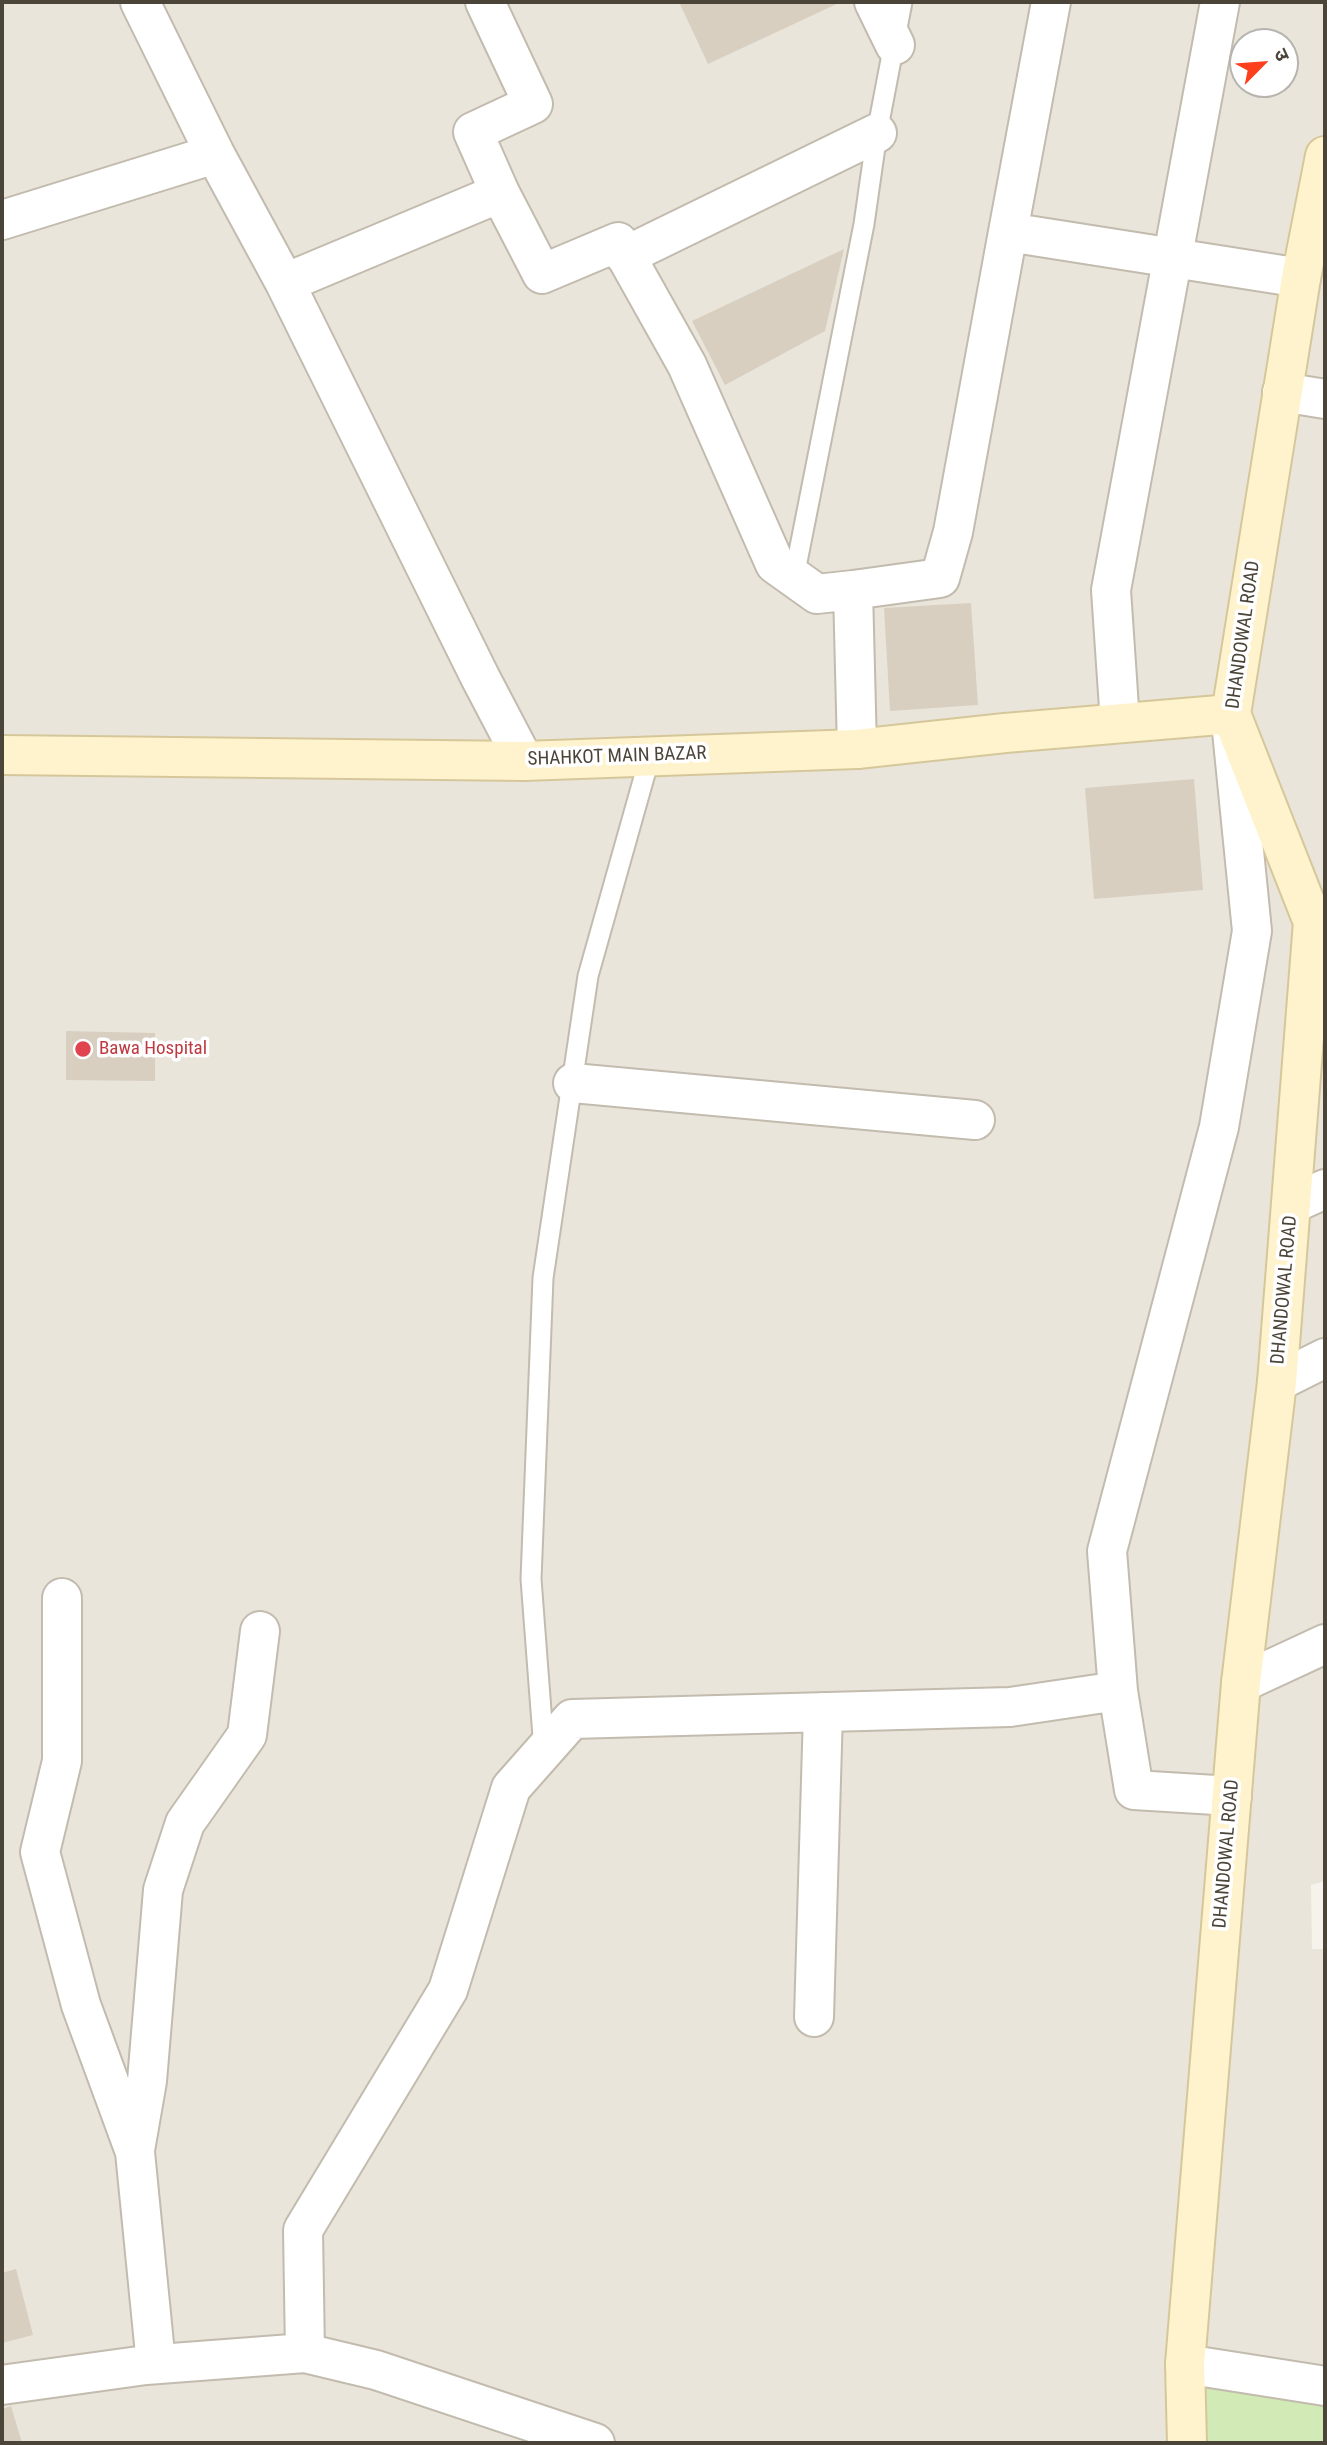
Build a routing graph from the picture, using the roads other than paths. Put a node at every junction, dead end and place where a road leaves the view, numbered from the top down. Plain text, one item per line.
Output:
1 (140, 2) edge
2 (485, 2) edge
3 (874, 2) edge
4 (902, 2) edge
5 (1051, 2) edge
6 (1220, 2) edge
7 (895, 45) junction
8 (877, 133) junction
9 (215, 154) junction
10 (1325, 156) edge
11 (500, 193) junction
12 (2, 220) edge
13 (1008, 232) junction
14 (625, 256) junction
15 (1311, 257) edge
16 (1172, 258) junction
17 (285, 283) junction
18 (1282, 392) junction
19 (1325, 399) edge
20 (794, 577) junction
21 (853, 590) junction
22 (1231, 714) junction
23 (1120, 723) junction
24 (858, 748) junction
25 (2, 755) edge
26 (650, 756) junction
27 (524, 761) junction
28 (1319, 920) edge
29 (573, 1083) junction
30 (975, 1120) dead end
31 (1309, 1197) edge
32 (1325, 1358) edge
33 (1277, 1382) junction
34 (62, 1598) dead end
35 (260, 1631) dead end
36 (1325, 1644) edge
37 (1241, 1683) junction
38 (1118, 1691) junction
39 (823, 1712) junction
40 (544, 1750) junction
41 (1232, 1796) junction
42 (814, 2017) dead end
43 (135, 2152) junction
44 (305, 2353) junction
45 (156, 2364) junction
46 (1185, 2364) junction
47 (2, 2385) edge
48 (1325, 2386) edge
49 (594, 2443) edge
50 (1187, 2443) edge

1 - 9 street
2 - 11 street
3 - 7 street
4 - 7 lane
5 - 13 street
6 - 16 street
7 - 8 lane
8 - 14 street
8 - 20 lane
9 - 12 street
9 - 17 street
10 - 15 street, DHANDOWAL ROAD
11 - 14 street
11 - 17 street
13 - 16 street
13 - 21 street
14 - 20 street
15 - 16 street
15 - 18 street, DHANDOWAL ROAD
16 - 23 street
17 - 27 street
18 - 19 street
18 - 22 street, DHANDOWAL ROAD
20 - 21 street
21 - 24 street
22 - 23 street, SHAHKOT MAIN BAZAR
22 - 28 street, DHANDOWAL ROAD
22 - 38 street
23 - 24 street, SHAHKOT MAIN BAZAR
24 - 26 street, SHAHKOT MAIN BAZAR
25 - 27 street, SHAHKOT MAIN BAZAR
26 - 27 street, SHAHKOT MAIN BAZAR
26 - 29 lane
28 - 31 street, DHANDOWAL ROAD
29 - 30 street
29 - 40 lane
31 - 33 street, DHANDOWAL ROAD
32 - 33 street
33 - 37 street, DHANDOWAL ROAD
34 - 43 street
35 - 43 street
36 - 37 street
37 - 41 street, DHANDOWAL ROAD
38 - 39 street
38 - 41 street
39 - 40 street
39 - 42 street
40 - 44 street
41 - 46 street, DHANDOWAL ROAD
43 - 45 street
44 - 45 street
44 - 49 street
45 - 47 street
46 - 48 street
46 - 50 street, DHANDOWAL ROAD

